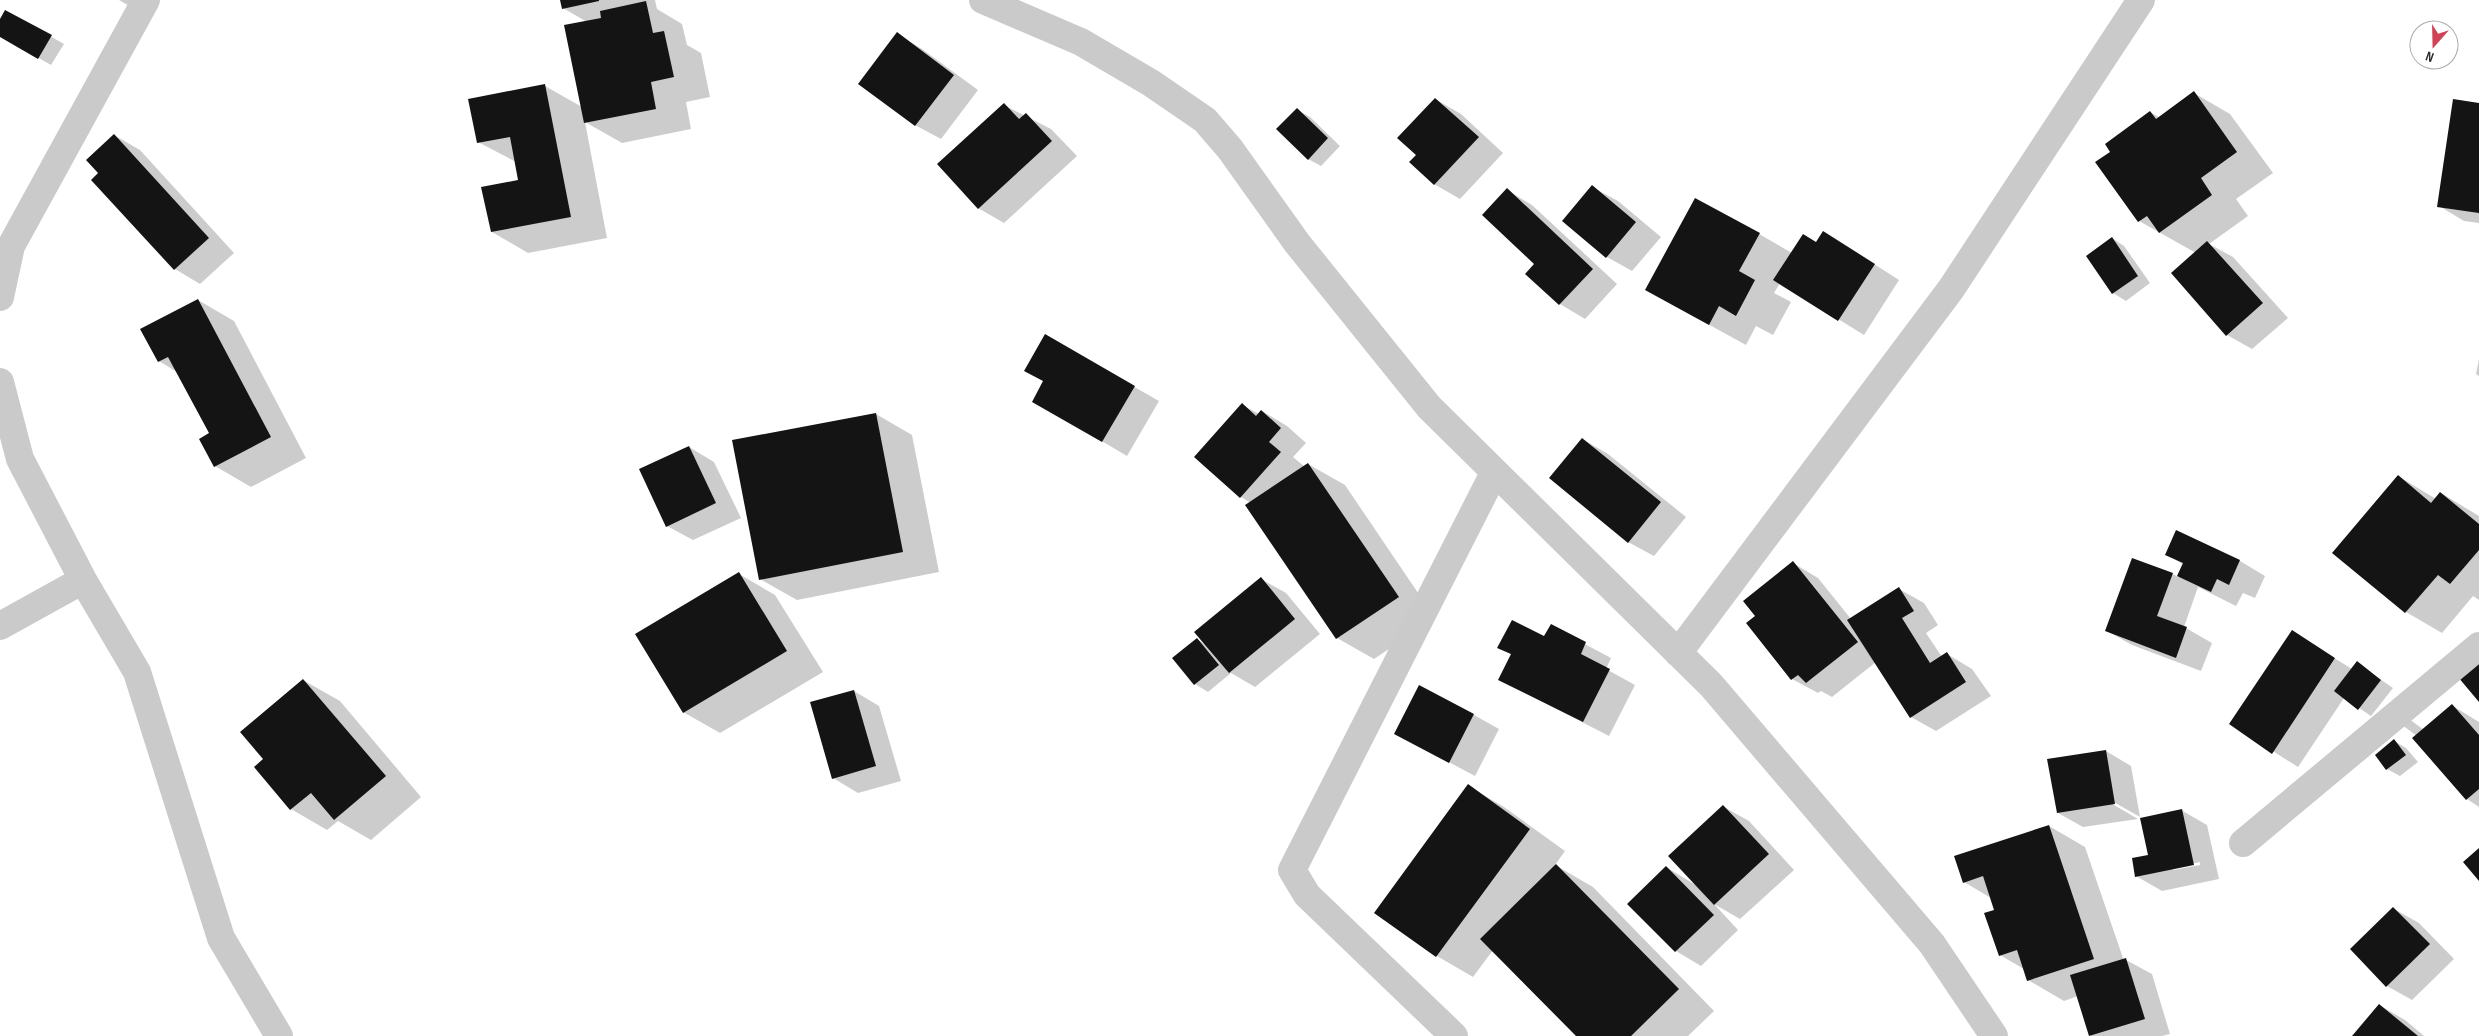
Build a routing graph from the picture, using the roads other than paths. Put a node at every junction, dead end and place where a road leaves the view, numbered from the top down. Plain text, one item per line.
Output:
1 (146, 0) edge
2 (983, 0) edge
3 (2141, 0) edge
4 (0, 297) edge
5 (0, 382) edge
6 (1494, 473) junction
7 (82, 580) junction
8 (0, 626) edge
9 (2479, 646) edge
10 (1678, 653) junction
11 (2243, 844) dead end
12 (279, 1036) edge
13 (1454, 1036) edge
14 (1994, 1036) edge

1 - 4 street
2 - 6 street
3 - 10 street
5 - 7 street
6 - 10 street
6 - 13 street
7 - 8 street
7 - 12 street
9 - 11 street
10 - 14 street

